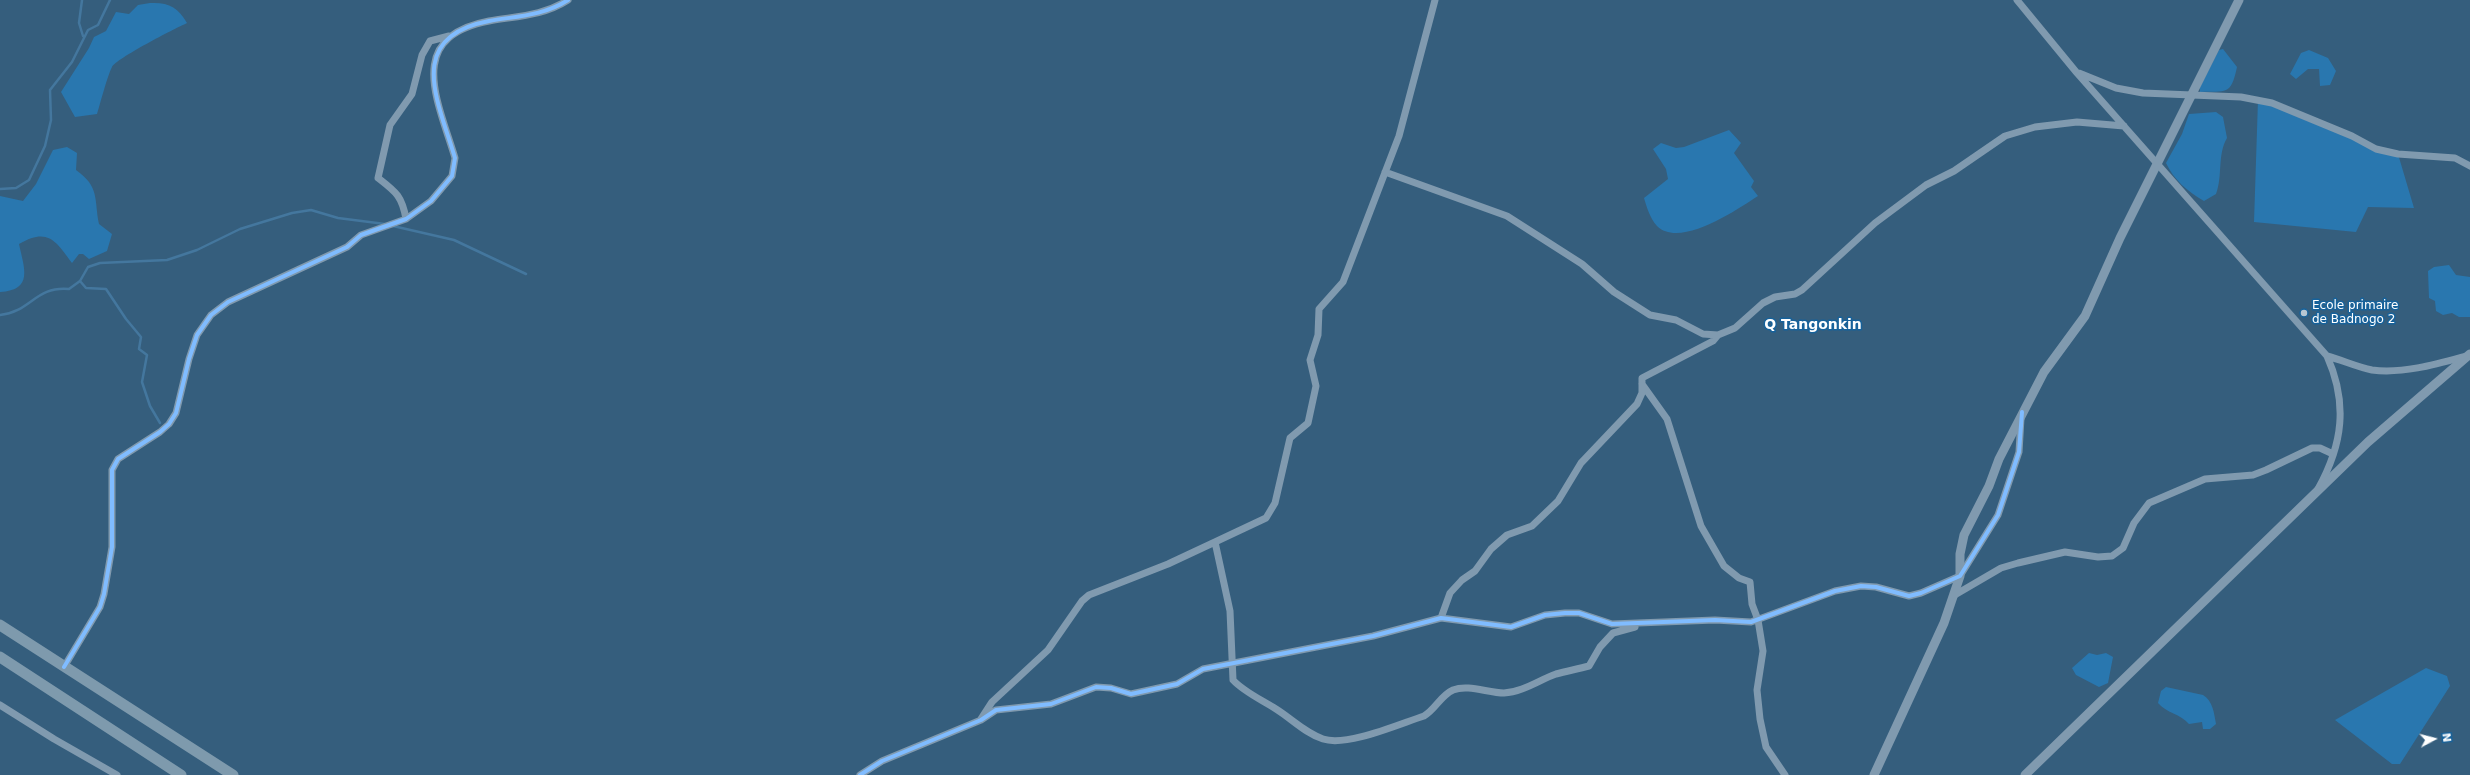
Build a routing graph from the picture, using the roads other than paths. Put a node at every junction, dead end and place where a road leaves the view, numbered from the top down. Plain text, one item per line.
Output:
1 (568, 0) edge
2 (1435, 0) edge
3 (2017, 0) edge
4 (2239, 0) edge
5 (455, 34) junction
6 (2077, 73) junction
7 (2190, 97) junction
8 (2124, 126) junction
9 (2158, 165) junction
10 (2470, 166) edge
11 (1385, 172) junction
12 (406, 219) junction
13 (1718, 335) junction
14 (2469, 355) edge
15 (2327, 356) junction
16 (1642, 384) junction
17 (2022, 412) junction
18 (2334, 454) junction
19 (2314, 494) junction
20 (1215, 542) junction
21 (1960, 576) junction
22 (1953, 596) junction
23 (1441, 618) junction
24 (1758, 620) junction
25 (1642, 624) junction
26 (0, 625) edge
27 (0, 657) edge
28 (1233, 664) junction
29 (64, 668) junction
30 (0, 705) edge
31 (981, 720) junction
32 (117, 775) edge
33 (181, 775) edge
34 (233, 775) edge
35 (860, 775) edge
36 (1785, 775) edge
37 (1874, 775) edge
38 (2025, 775) edge

1 - 5 street
2 - 11 street
3 - 6 street
4 - 7 street
5 - 12 street
5 - 12 street
6 - 7 street
6 - 8 street
7 - 9 street
7 - 10 street
8 - 9 street
8 - 13 street
9 - 15 street
9 - 17 street
11 - 13 street
11 - 20 street
12 - 29 street
13 - 16 street
14 - 15 street
14 - 19 street
15 - 18 street
16 - 23 street
16 - 24 street
17 - 21 street
17 - 21 street
18 - 19 street
18 - 22 street
19 - 38 street
20 - 28 street
20 - 31 street
21 - 22 street
21 - 24 street
22 - 37 street
23 - 25 street
23 - 28 street
24 - 25 street
24 - 36 street
25 - 28 street
26 - 29 highway
27 - 33 highway
28 - 31 street
29 - 34 highway
30 - 32 street
31 - 35 street

